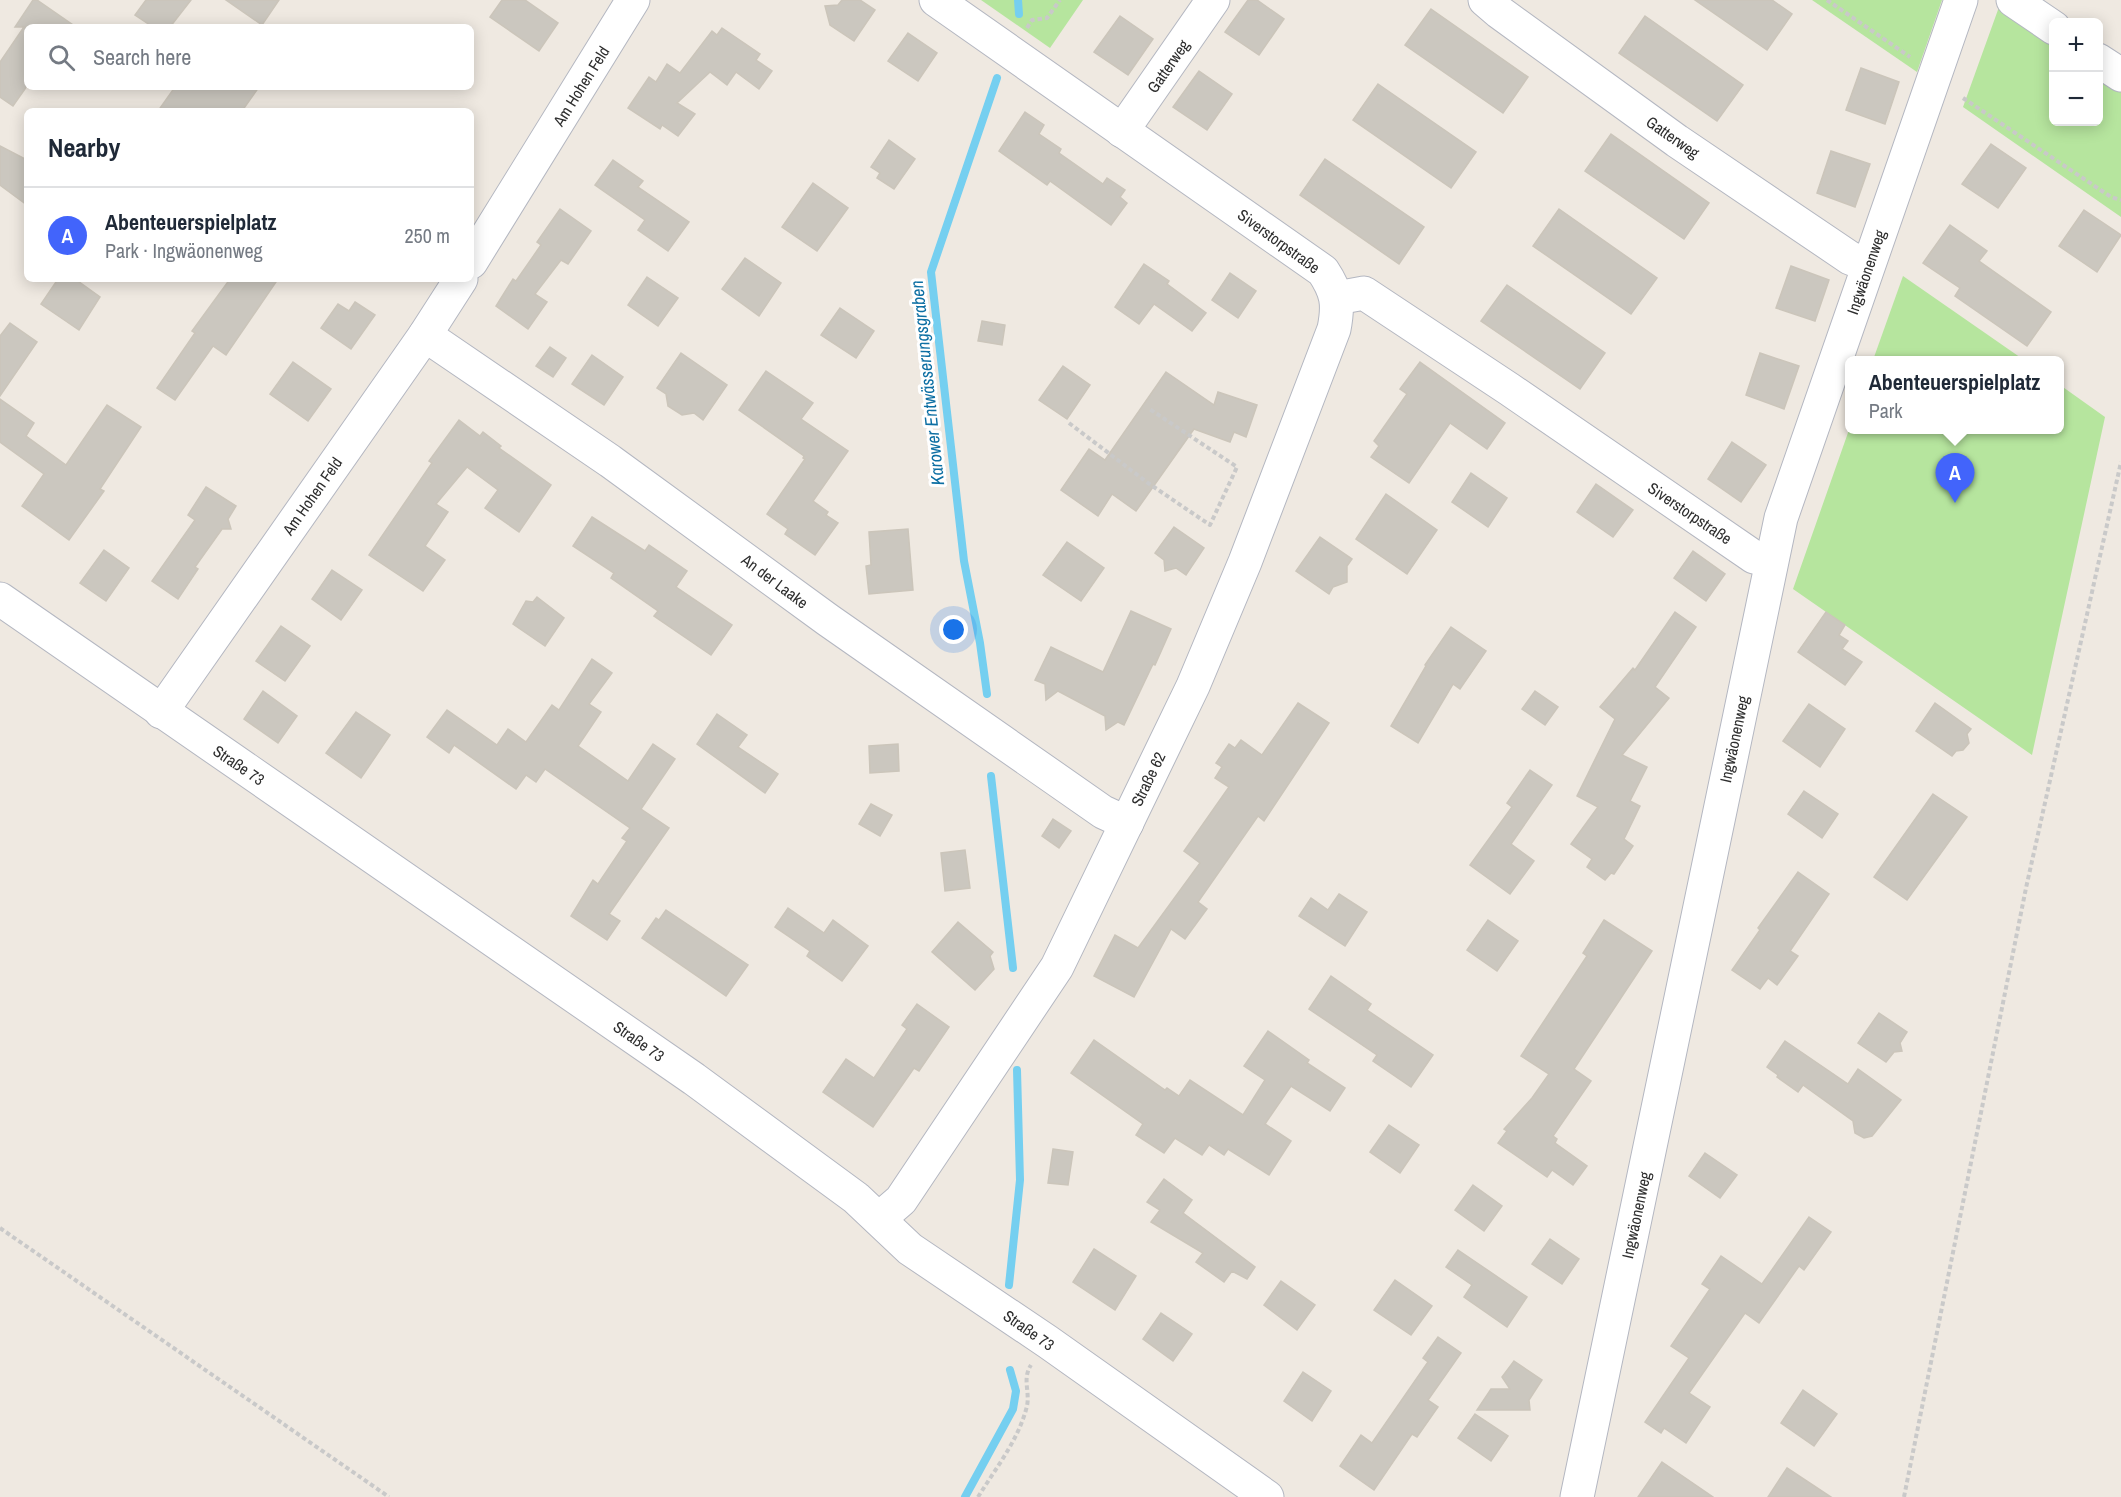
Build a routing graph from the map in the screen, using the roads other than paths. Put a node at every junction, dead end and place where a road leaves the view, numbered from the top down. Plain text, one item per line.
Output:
1 (633, 0) edge
2 (936, 0) edge
3 (1213, 0) edge
4 (1485, 0) edge
5 (1961, 0) edge
6 (2013, 0) edge
7 (2049, 25) edge
8 (2103, 63) edge
9 (2121, 75) edge
10 (1122, 131) junction
11 (474, 257) edge
12 (1868, 265) junction
13 (459, 282) edge
14 (1337, 298) junction
15 (425, 335) junction
16 (1772, 561) junction
17 (0, 599) edge
18 (161, 712) junction
19 (1127, 823) junction
20 (879, 1219) junction
21 (1267, 1497) edge
22 (1577, 1497) edge

1 - 11 street, Am Hohen Feld
2 - 10 street, Siverstorpstraße
3 - 10 street, Gatterweg
4 - 12 street, Gatterweg
5 - 12 street, Ingwäonenweg
6 - 7 street
8 - 9 street
10 - 14 street, Siverstorpstraße
12 - 16 street, Ingwäonenweg
13 - 15 street, Am Hohen Feld
14 - 16 street, Siverstorpstraße
14 - 19 street, Straße 62
15 - 18 street, Am Hohen Feld
15 - 19 street, An der Laake
16 - 22 street, Ingwäonenweg
17 - 18 street, Straße 73
18 - 20 street, Straße 73
19 - 20 street, Straße 62
20 - 21 street, Straße 73

